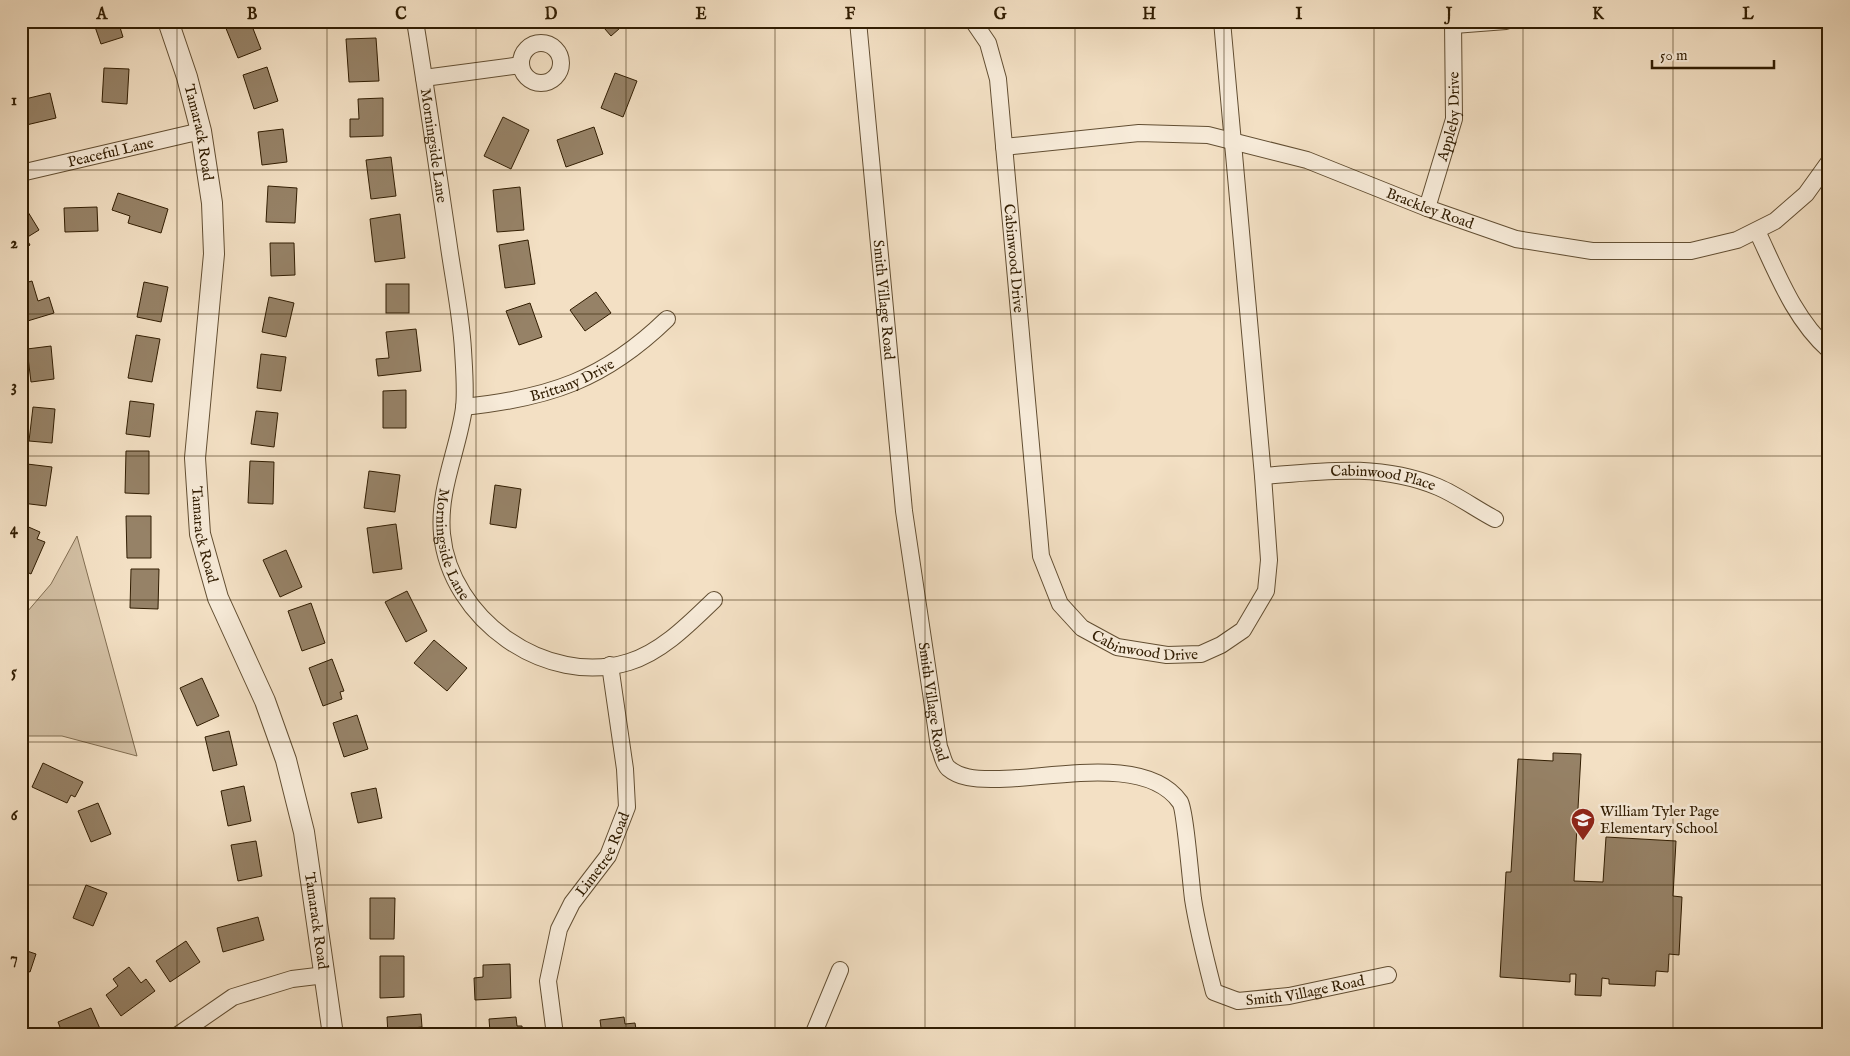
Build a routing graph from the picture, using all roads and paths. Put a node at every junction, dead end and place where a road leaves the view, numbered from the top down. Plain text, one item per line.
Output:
1 (168, 21) edge
2 (416, 21) edge
3 (858, 21) edge
4 (973, 21) edge
5 (1222, 21) edge
6 (1506, 21) edge
7 (1453, 23) edge
8 (521, 65) dead end
9 (424, 78) junction
10 (201, 131) junction
11 (1232, 140) junction
12 (1004, 147) junction
13 (1829, 162) edge
14 (21, 173) edge
15 (1427, 208) junction
16 (1757, 231) junction
17 (667, 319) dead end
18 (1829, 350) edge
19 (464, 407) junction
20 (1263, 476) junction
21 (1495, 519) dead end
22 (714, 600) dead end
23 (610, 665) junction
24 (840, 970) dead end
25 (325, 975) junction
26 (1388, 975) dead end
27 (178, 1035) edge
28 (333, 1035) edge
29 (555, 1035) edge
30 (813, 1035) edge

1 - 10 street, Tamarack Road
2 - 9 street, Morningside Lane
3 - 26 street, Smith Village Road
4 - 12 street, Cabinwood Drive
5 - 11 street, Cabinwood Drive
6 - 7 street
7 - 15 street, Appleby Drive
8 - 9 street
9 - 19 street, Morningside Lane
10 - 14 street, Peaceful Lane
10 - 25 street, Tamarack Road
11 - 12 street, Brackley Road
11 - 15 street, Brackley Road
11 - 20 street, Cabinwood Drive
12 - 20 street, Cabinwood Drive
13 - 16 street, Brackley Road
15 - 16 street, Brackley Road
16 - 18 street
17 - 19 street, Brittany Drive
19 - 23 street, Morningside Lane
20 - 21 street, Cabinwood Place
22 - 23 street, Morningside Lane
23 - 29 street, Limetree Road
24 - 30 street
25 - 27 street
25 - 28 street, Tamarack Road

